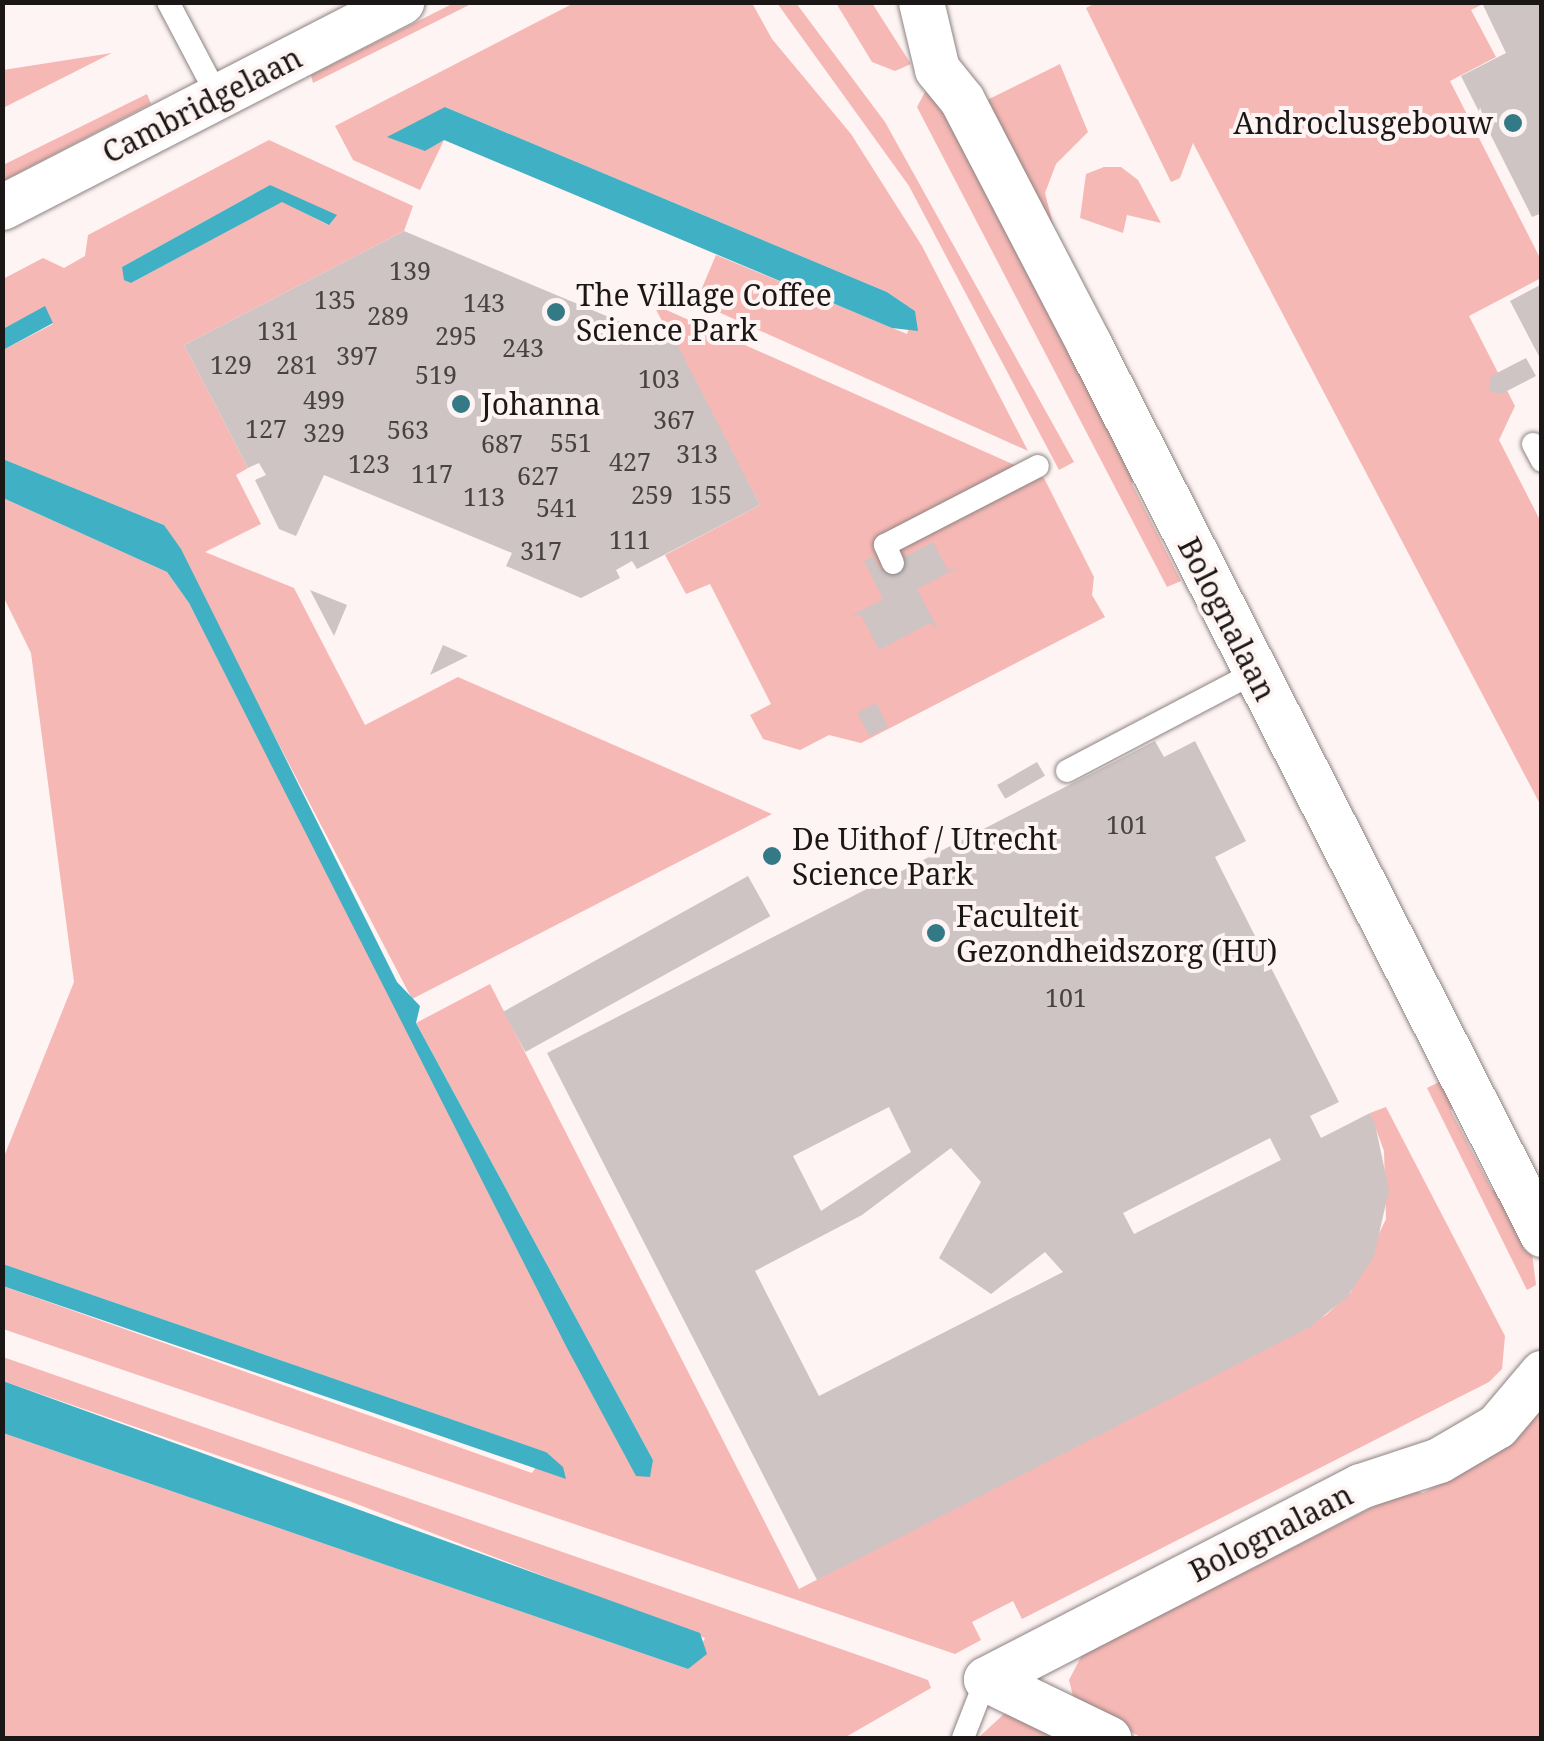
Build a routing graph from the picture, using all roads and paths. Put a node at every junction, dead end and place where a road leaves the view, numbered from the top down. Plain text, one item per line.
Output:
1 (168, 2) edge
2 (401, 2) edge
3 (922, 2) edge
4 (218, 97) junction
5 (2, 207) edge
6 (1038, 466) dead end
7 (894, 563) dead end
8 (1254, 673) junction
9 (1066, 771) dead end
10 (1542, 1234) edge
11 (1542, 1373) edge
12 (986, 1680) junction
13 (963, 1738) edge
14 (1108, 1738) edge

1 - 4 lane
2 - 4 street, Cambridgelaan
3 - 8 street, Bolognalaan
4 - 5 street, Cambridgelaan
6 - 7 lane
8 - 9 lane
8 - 10 street, Bolognalaan
11 - 12 street, Bolognalaan
12 - 13 lane
12 - 14 street

